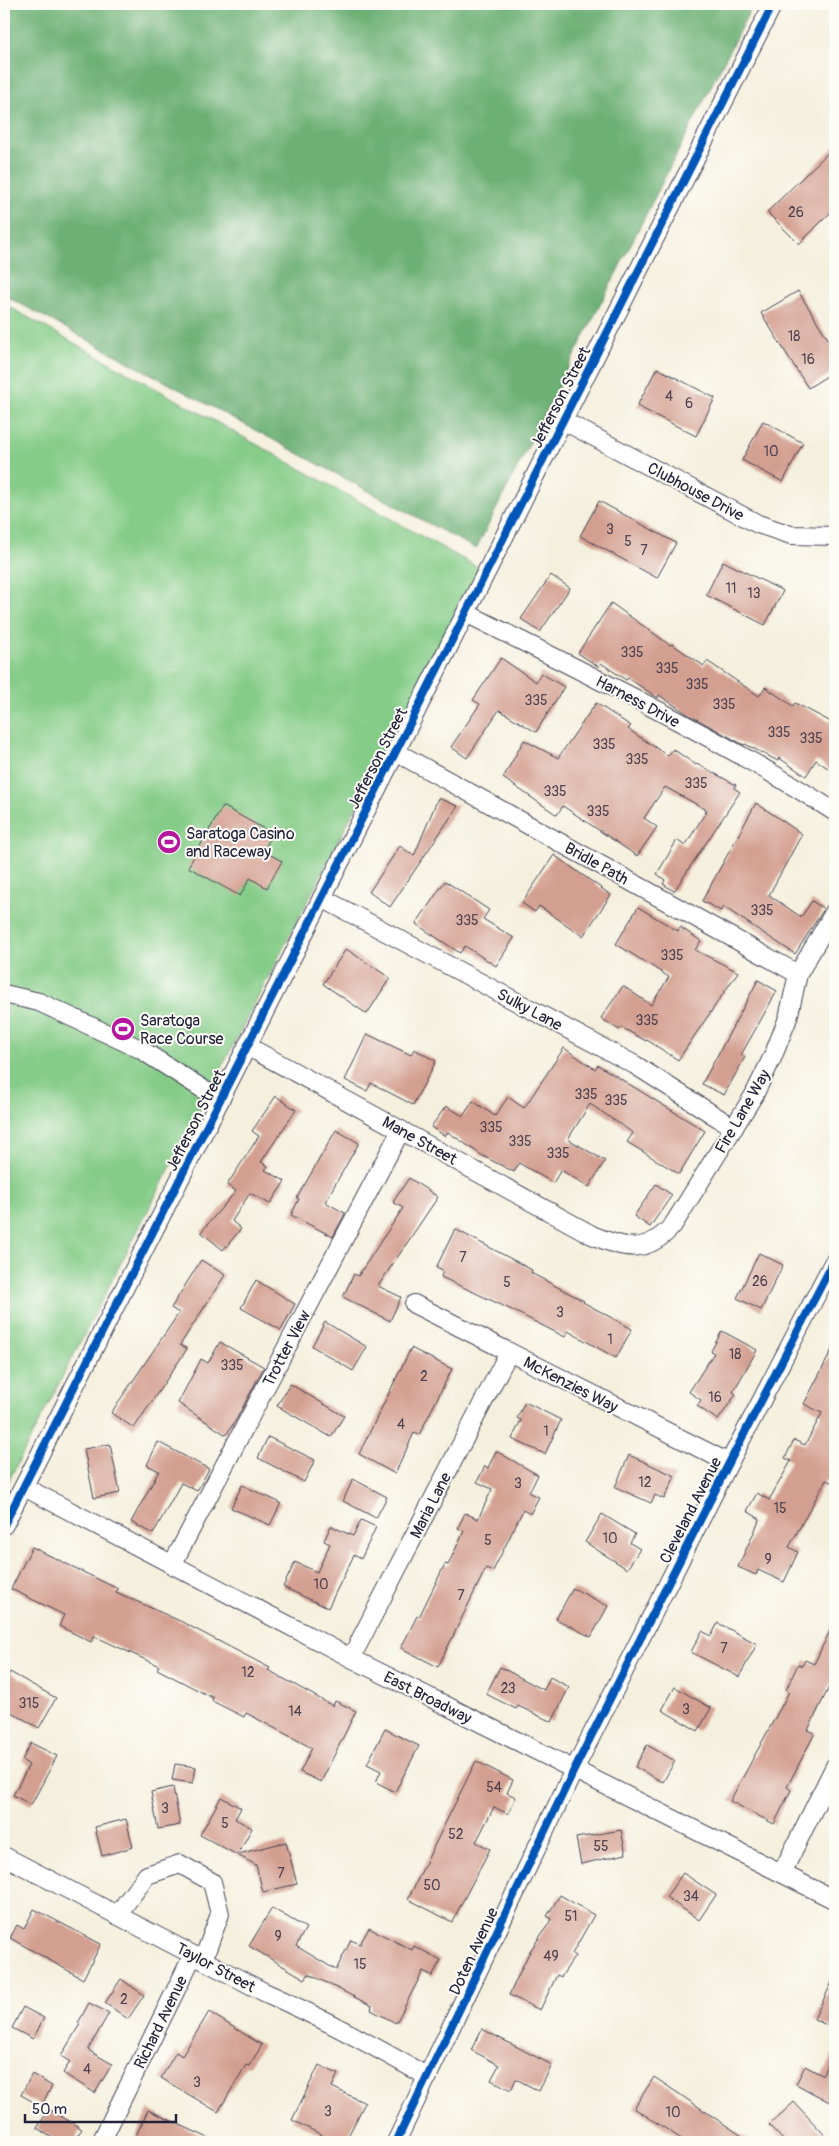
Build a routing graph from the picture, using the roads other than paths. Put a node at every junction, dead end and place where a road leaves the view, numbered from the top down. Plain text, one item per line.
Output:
1 (774, 4) edge
2 (564, 421) junction
3 (835, 536) edge
4 (466, 613) junction
5 (396, 752) junction
6 (835, 812) edge
7 (322, 898) junction
8 (835, 911) edge
9 (798, 974) junction
10 (4, 994) edge
11 (247, 1046) junction
12 (220, 1100) junction
13 (734, 1128) junction
14 (401, 1130) junction
15 (592, 1235) joint
16 (833, 1263) dead end
17 (414, 1304) dead end
18 (509, 1352) junction
19 (728, 1463) junction
20 (24, 1487) junction
21 (4, 1525) edge
22 (172, 1565) junction
23 (351, 1658) junction
24 (835, 1766) edge
25 (574, 1770) junction
26 (4, 1856) edge
27 (782, 1872) junction
28 (835, 1900) edge
29 (117, 1915) junction
30 (198, 1958) junction
31 (428, 2077) junction
32 (101, 2142) edge
33 (396, 2142) edge

1 - 2 street, Jefferson Street
2 - 3 street, Clubhouse Drive
2 - 4 street, Jefferson Street
4 - 5 street, Jefferson Street
4 - 6 street, Harness Drive
5 - 7 street, Jefferson Street
5 - 9 street, Bridle Path
7 - 11 street, Jefferson Street
7 - 13 street, Sulky Lane
8 - 9 street, Fire Lane Way
9 - 13 street, Fire Lane Way
10 - 12 street
11 - 12 street, Jefferson Street
11 - 14 street, Mane Street
12 - 20 street, Jefferson Street
13 - 15 street, Fire Lane Way
14 - 15 street, Mane Street
14 - 22 street, Trotter View
16 - 19 street, Cleveland Avenue
17 - 18 street, McKenzies Way
18 - 19 street, McKenzies Way
18 - 23 street, Maria Lane
19 - 25 street, Cleveland Avenue
20 - 21 street, Jefferson Street
20 - 22 street, East Broadway
22 - 23 street, East Broadway
23 - 25 street, East Broadway
24 - 27 street
25 - 27 street, East Broadway
25 - 31 street, Doten Avenue
26 - 29 street, Taylor Street
27 - 28 street, East Broadway
29 - 30 street, Taylor Street
29 - 30 street, Richard Avenue
30 - 31 street, Taylor Street
30 - 32 street, Richard Avenue
31 - 33 street, Doten Avenue

